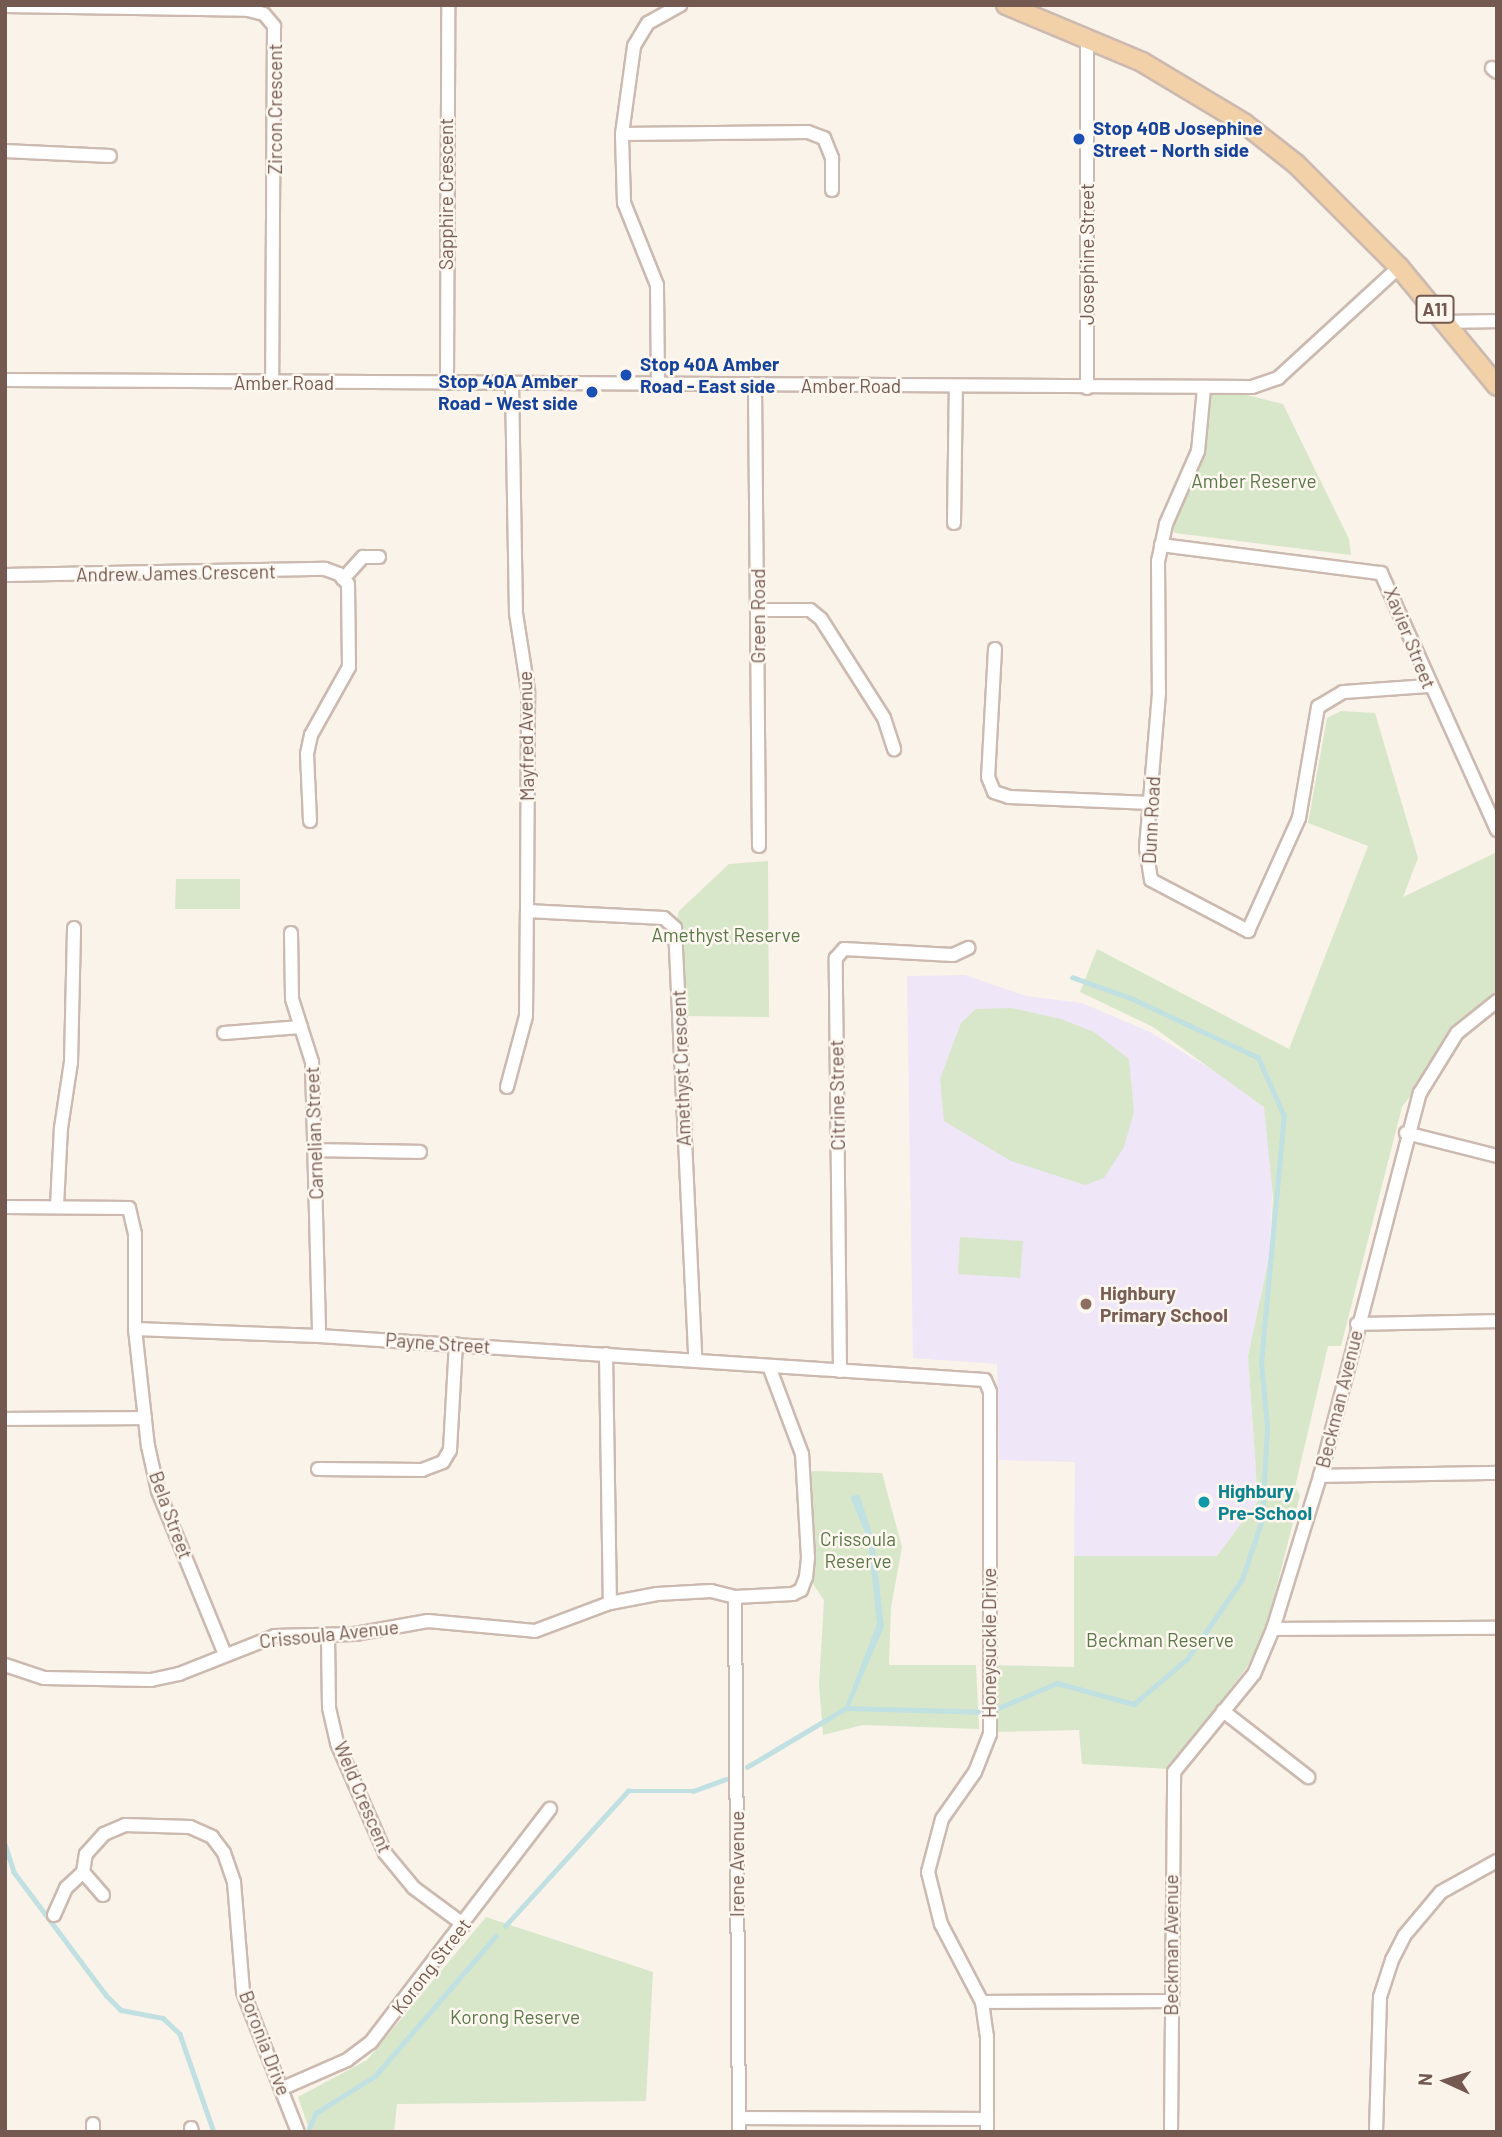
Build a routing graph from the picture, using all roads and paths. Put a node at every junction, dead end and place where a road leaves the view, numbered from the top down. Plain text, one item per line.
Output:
1 (448, 5) edge
2 (680, 5) edge
3 (1006, 5) edge
4 (5, 6) edge
5 (1087, 37) junction
6 (622, 134) junction
7 (5, 151) edge
8 (110, 156) dead end
9 (832, 190) dead end
10 (1399, 267) junction
11 (1497, 321) edge
12 (1446, 322) junction
13 (1472, 352) junction
14 (5, 380) edge
15 (272, 383) junction
16 (447, 383) junction
17 (512, 383) junction
18 (658, 384) junction
19 (755, 386) junction
20 (1497, 386) edge
21 (956, 387) junction
22 (1087, 388) junction
23 (1204, 388) junction
24 (1497, 398) edge
25 (954, 523) dead end
26 (1161, 545) junction
27 (379, 557) dead end
28 (5, 575) edge
29 (343, 579) junction
30 (758, 610) junction
31 (995, 649) dead end
32 (1429, 686) junction
33 (894, 749) dead end
34 (1151, 803) junction
35 (310, 821) dead end
36 (1497, 830) edge
37 (759, 846) dead end
38 (527, 911) junction
39 (74, 928) dead end
40 (291, 933) dead end
41 (968, 947) dead end
42 (1497, 1001) edge
43 (301, 1027) junction
44 (224, 1033) dead end
45 (507, 1087) dead end
46 (1406, 1133) junction
47 (316, 1150) junction
48 (420, 1152) dead end
49 (1497, 1156) edge
50 (57, 1206) junction
51 (5, 1207) edge
52 (1497, 1321) edge
53 (1357, 1324) junction
54 (135, 1329) junction
55 (319, 1336) junction
56 (456, 1344) junction
57 (606, 1354) junction
58 (695, 1360) junction
59 (769, 1366) junction
60 (840, 1371) junction
61 (985, 1380) joint
62 (145, 1418) junction
63 (5, 1419) edge
64 (318, 1469) dead end
65 (1497, 1473) edge
66 (1320, 1476) junction
67 (735, 1597) junction
68 (610, 1603) junction
69 (1497, 1628) edge
70 (1273, 1629) junction
71 (328, 1636) junction
72 (225, 1654) junction
73 (5, 1665) edge
74 (1223, 1711) junction
75 (1308, 1777) dead end
76 (550, 1809) dead end
77 (1497, 1861) edge
78 (83, 1872) junction
79 (103, 1895) dead end
80 (54, 1914) dead end
81 (464, 1925) junction
82 (982, 2001) junction
83 (1172, 2001) junction
84 (283, 2088) junction
85 (739, 2125) edge
86 (987, 2125) edge
87 (298, 2132) edge
88 (1171, 2132) edge
89 (1376, 2132) edge

1 - 16 street, Sapphire Crescent
2 - 6 street
3 - 5 main road, A11
4 - 15 street, Zircon Crescent
5 - 10 main road, A11
5 - 22 street, Josephine Street
6 - 9 street
6 - 18 street
7 - 8 street
10 - 12 main road, A11
10 - 23 street, Amber Road
11 - 12 street
12 - 13 main road, A11
13 - 20 main road, A11
13 - 24 main road, A11
14 - 15 street, Amber Road
15 - 16 street, Amber Road
16 - 17 street, Amber Road
17 - 18 street, Amber Road
17 - 38 street, Mayfred Avenue
18 - 19 street, Amber Road
19 - 21 street, Amber Road
19 - 30 street, Green Road
21 - 22 street, Amber Road
21 - 25 street
22 - 23 street, Amber Road
23 - 26 street, Dunn Road
26 - 32 street, Xavier Street
26 - 34 street, Dunn Road
27 - 29 street
28 - 29 street, Andrew James Crescent
29 - 35 street
30 - 33 street
30 - 37 street, Green Road
31 - 34 street
32 - 34 street, Dunn Road
32 - 36 street, Xavier Street
38 - 45 street, Mayfred Avenue
38 - 58 street, Amethyst Crescent
39 - 50 street
40 - 43 street, Carnelian Street
41 - 60 street, Citrine Street
42 - 46 street, Beckman Avenue
43 - 44 street
43 - 47 street, Carnelian Street
46 - 49 street
46 - 53 street, Beckman Avenue
47 - 48 street
47 - 55 street, Carnelian Street
50 - 51 street
50 - 54 street
52 - 53 street
53 - 66 street, Beckman Avenue
54 - 55 street, Payne Street
54 - 62 street, Bela Street
55 - 56 street, Payne Street
56 - 57 street, Payne Street
56 - 64 street
57 - 58 street, Payne Street
57 - 68 street
58 - 59 street, Payne Street
59 - 60 street, Payne Street
59 - 67 street, Crissoula Avenue
60 - 61 street, Payne Street
61 - 82 street, Honeysuckle Drive
62 - 63 street
62 - 72 street, Bela Street
65 - 66 street
66 - 70 street, Beckman Avenue
67 - 68 street, Crissoula Avenue
67 - 85 street, Irene Avenue
68 - 71 street, Crissoula Avenue
69 - 70 street
70 - 74 street, Beckman Avenue
71 - 72 street, Crissoula Avenue
71 - 81 street, Weld Crescent
72 - 73 street, Crissoula Avenue
74 - 75 street
74 - 83 street, Beckman Avenue
76 - 81 street, Korong Street
77 - 89 street
78 - 79 street
78 - 80 street
78 - 84 street, Boronia Drive
81 - 84 street, Korong Street
82 - 83 street
82 - 86 street, Honeysuckle Drive
83 - 88 street, Beckman Avenue
84 - 87 street, Boronia Drive
85 - 86 street

